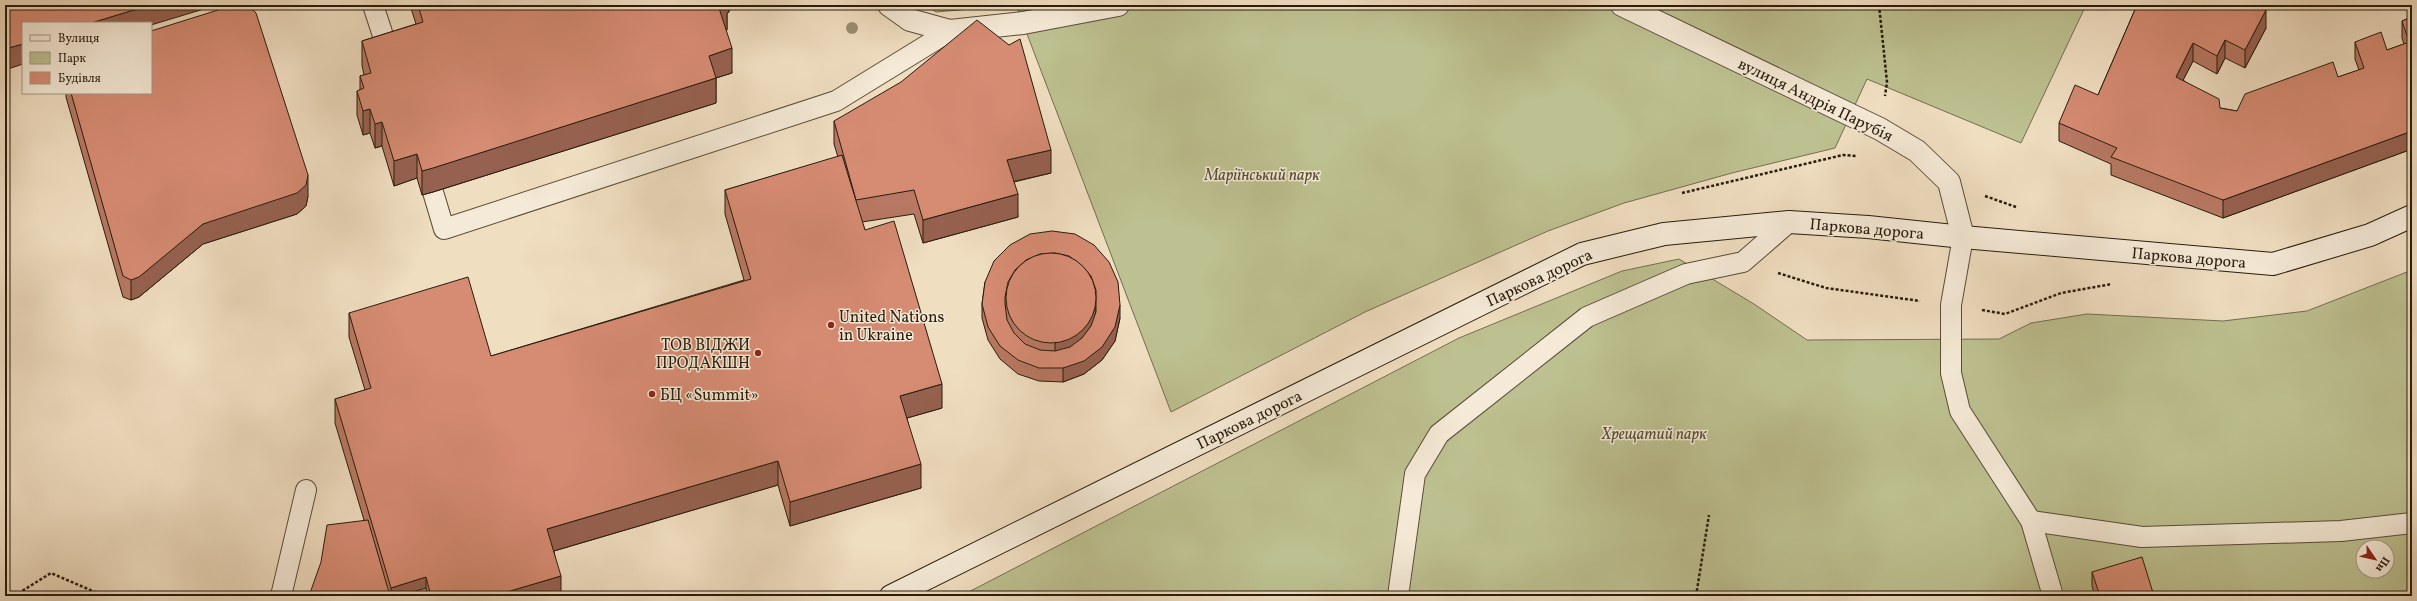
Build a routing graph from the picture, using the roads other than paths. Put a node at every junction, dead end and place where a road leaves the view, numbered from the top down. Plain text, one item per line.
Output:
1 (373, 5) edge
2 (889, 5) edge
3 (1118, 5) edge
4 (1622, 5) edge
5 (950, 31) junction
6 (390, 57) edge
7 (434, 192) edge
8 (2412, 216) edge
9 (1789, 222) junction
10 (1963, 237) junction
11 (306, 490) dead end
12 (2031, 520) junction
13 (2412, 523) edge
14 (281, 596) edge
15 (890, 596) edge
16 (1398, 596) edge
17 (2053, 596) edge

1 - 6 lane
2 - 5 main road
3 - 5 main road
4 - 10 main road, вулиця Андрія Парубія
5 - 7 lane
8 - 10 main road, Паркова дорога
9 - 10 main road, Паркова дорога
9 - 15 main road, Паркова дорога
9 - 16 lane
10 - 12 lane
11 - 14 lane
12 - 13 lane
12 - 17 lane

